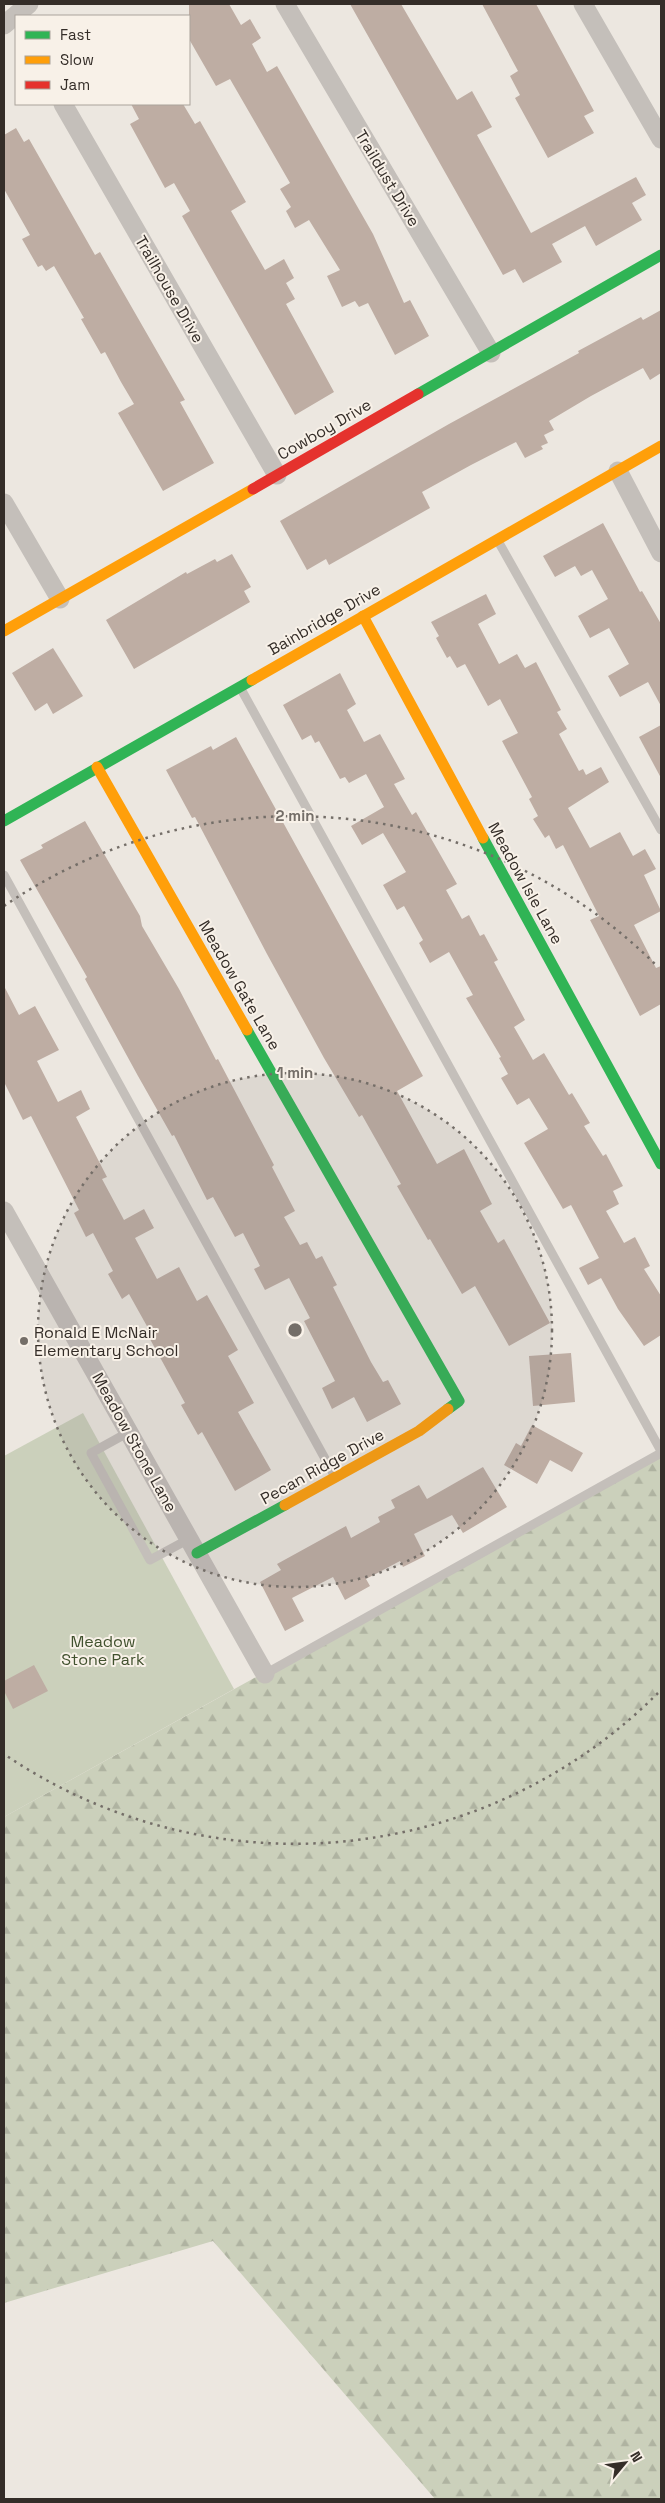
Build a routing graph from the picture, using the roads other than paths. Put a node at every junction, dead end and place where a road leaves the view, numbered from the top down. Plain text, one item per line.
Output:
1 (29, 4) edge
2 (285, 4) edge
3 (582, 4) edge
4 (18, 15) edge
5 (63, 105) edge
6 (661, 139) edge
7 (661, 255) edge
8 (491, 352) junction
9 (661, 446) edge
10 (618, 471) junction
11 (276, 475) junction
12 (4, 503) edge
13 (497, 540) junction
14 (661, 553) edge
15 (60, 599) junction
16 (363, 616) junction
17 (4, 631) edge
18 (240, 686) junction
19 (98, 767) junction
20 (4, 821) edge
21 (661, 830) edge
22 (4, 876) edge
23 (661, 1164) edge
24 (4, 1210) edge
25 (459, 1401) joint
26 (129, 1432) junction
27 (661, 1452) edge
28 (335, 1477) junction
29 (193, 1546) junction
30 (265, 1674) joint

1 - 4 street
2 - 8 street, Traildust Drive
3 - 6 street
5 - 11 street, Trailhouse Drive
7 - 8 street, Cowboy Drive
8 - 11 street, Cowboy Drive
9 - 10 street, Bainbridge Drive
10 - 13 street, Bainbridge Drive
10 - 14 street
11 - 15 street, Cowboy Drive
12 - 15 street
13 - 16 street, Bainbridge Drive
13 - 21 lane
15 - 17 street, Cowboy Drive
16 - 18 street, Bainbridge Drive
16 - 23 street, Meadow Isle Lane
18 - 19 street, Bainbridge Drive
18 - 27 lane
19 - 20 street, Bainbridge Drive
19 - 25 street, Meadow Gate Lane
22 - 28 lane
24 - 26 street, Meadow Stone Lane
25 - 28 street, Pecan Ridge Drive
26 - 29 street, Meadow Stone Lane
26 - 29 lane
27 - 30 lane
28 - 29 street, Pecan Ridge Drive
29 - 30 street, Meadow Stone Lane

